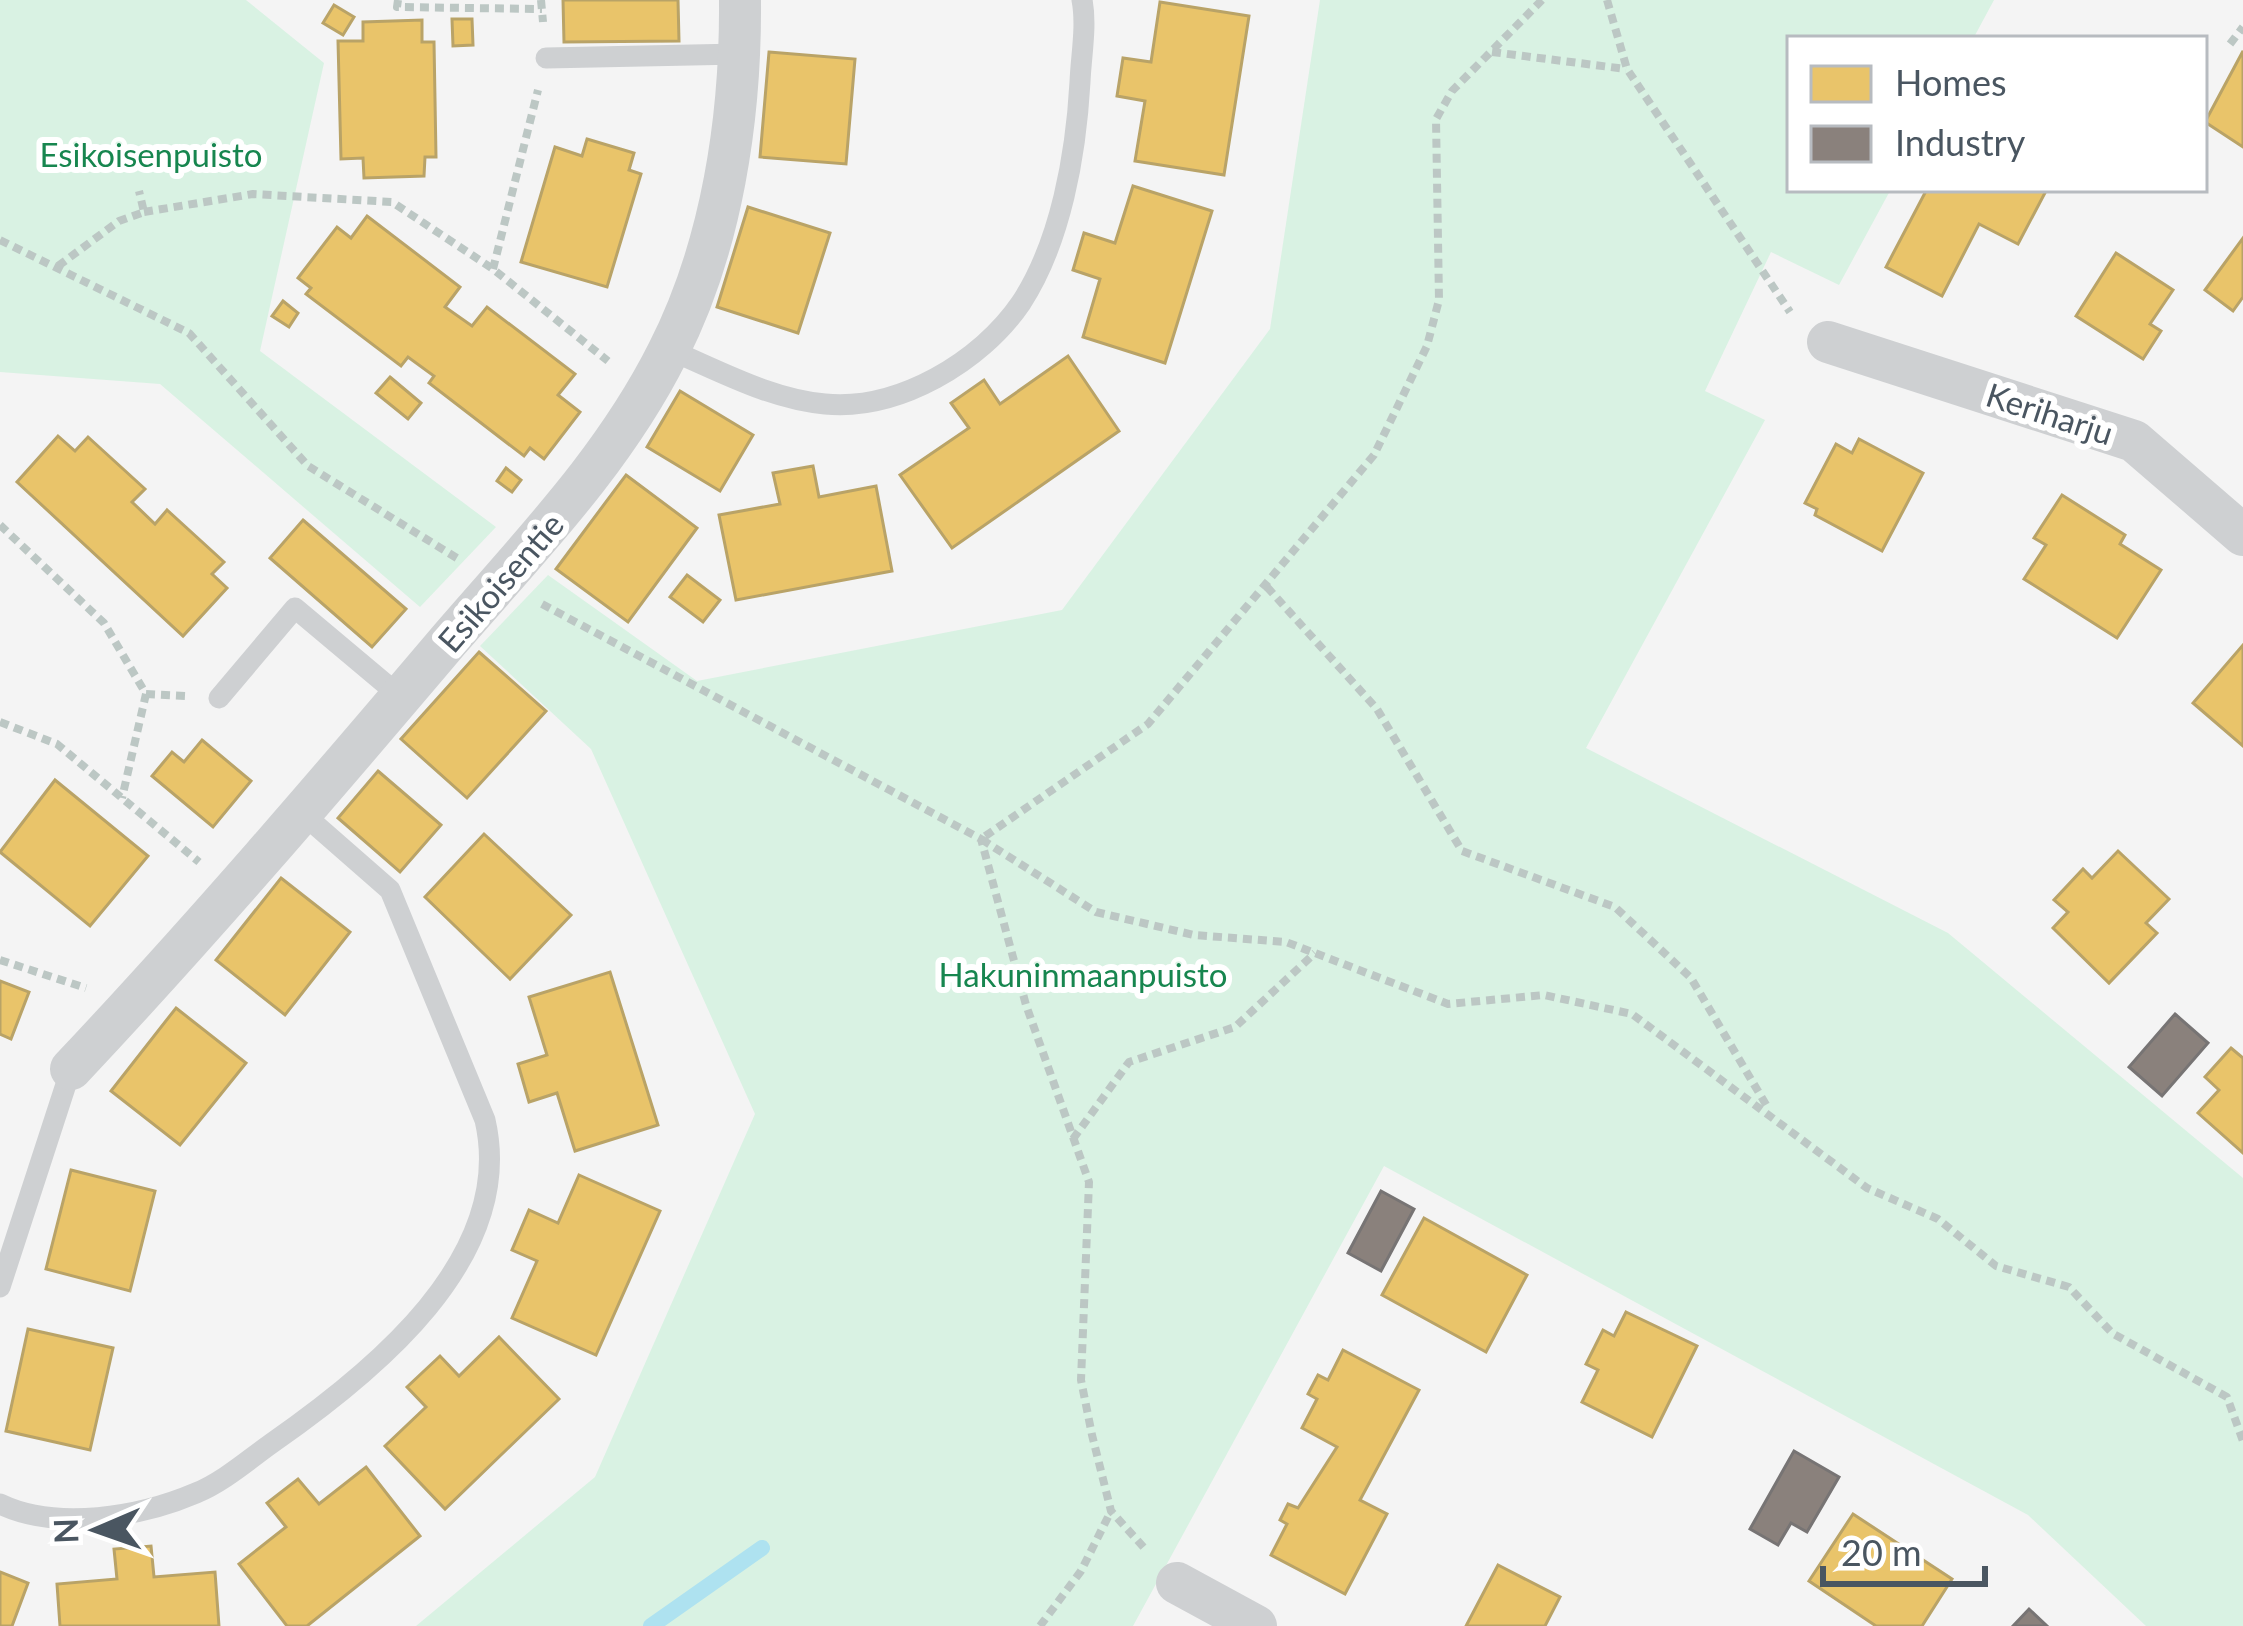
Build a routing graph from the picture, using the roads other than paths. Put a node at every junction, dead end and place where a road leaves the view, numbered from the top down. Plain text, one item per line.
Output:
1 (740, 0) edge
2 (1082, 0) edge
3 (740, 53) junction
4 (546, 58) road end
5 (1828, 342) road end
6 (670, 350) junction
7 (2243, 535) edge
8 (219, 698) dead end
9 (401, 698) junction
10 (302, 813) junction
11 (71, 1069) joint
12 (0, 1287) edge
13 (0, 1504) edge
14 (1177, 1583) dead end
15 (1256, 1626) edge

1 - 3 street, Esikoisentie
2 - 6 lane
3 - 4 lane
3 - 6 street, Esikoisentie
5 - 7 street, Keriharju
6 - 9 street, Esikoisentie
8 - 9 lane
9 - 10 street, Esikoisentie
10 - 11 street, Esikoisentie
10 - 13 lane
11 - 12 lane
14 - 15 street

